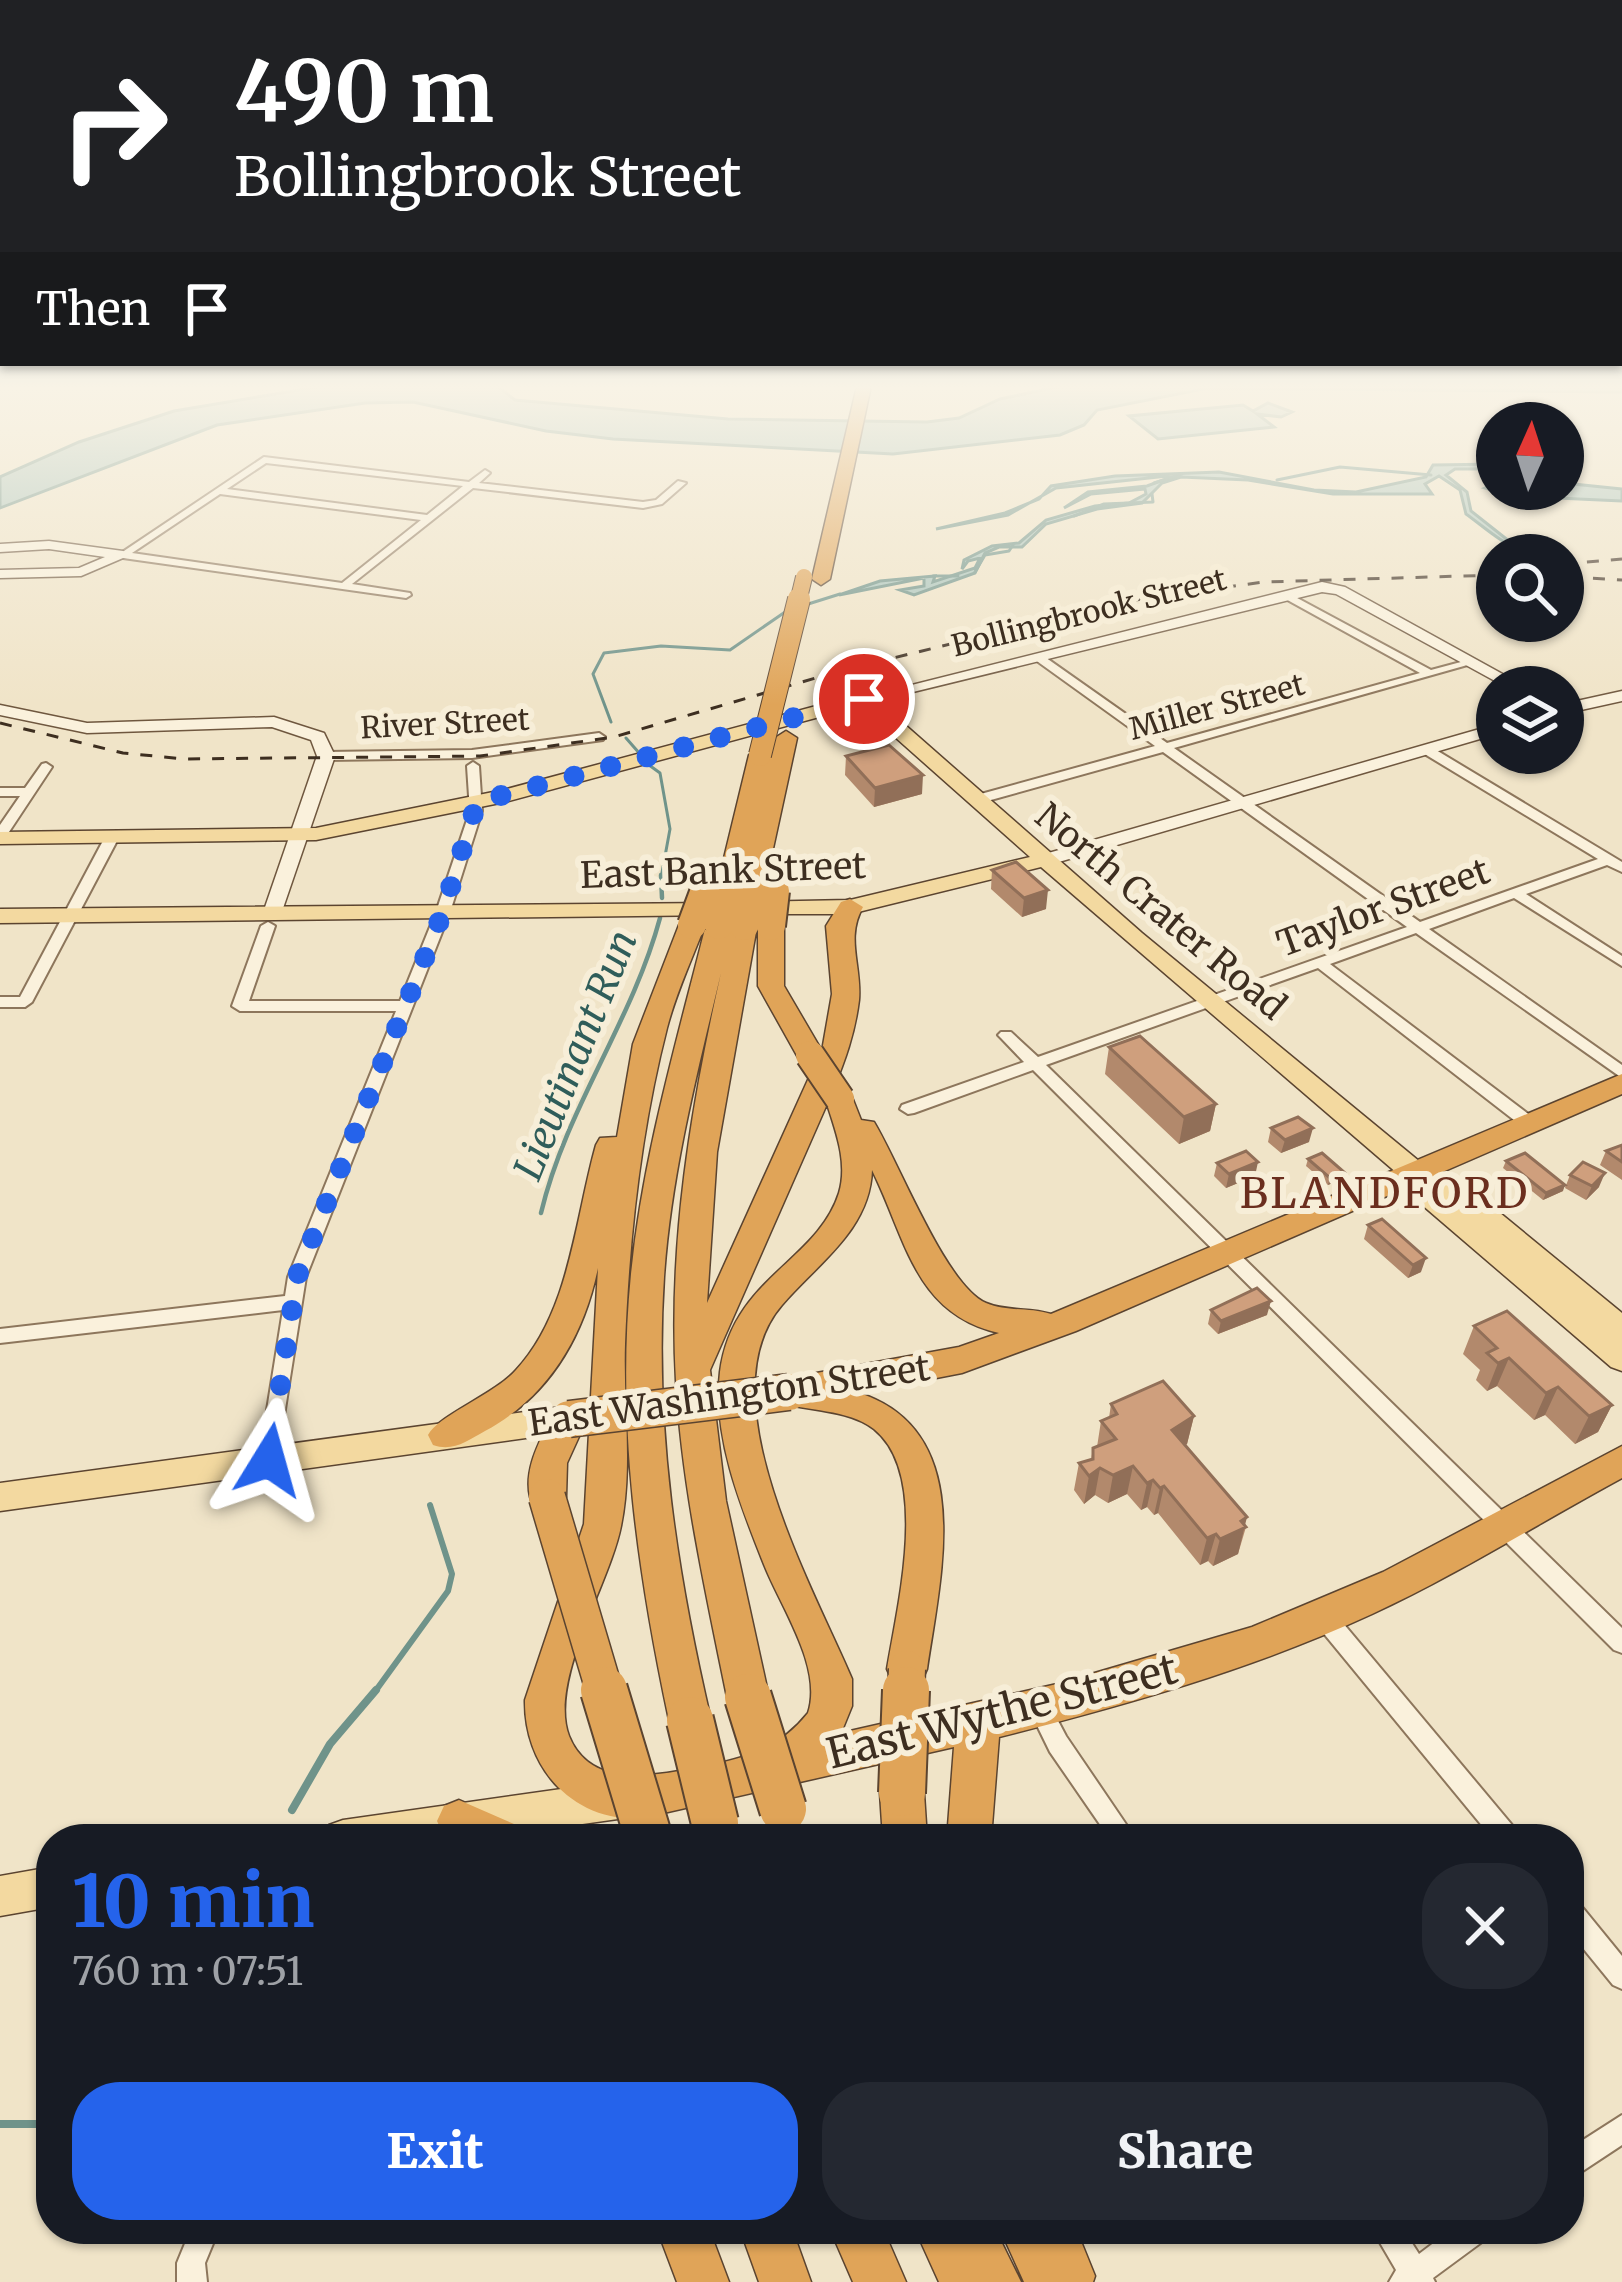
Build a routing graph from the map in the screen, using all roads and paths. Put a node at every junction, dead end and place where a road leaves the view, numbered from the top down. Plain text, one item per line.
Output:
1 (216, 492) edge
2 (230, 492) edge
3 (460, 492) edge
4 (540, 492) edge
5 (668, 492) edge
6 (834, 492) edge
7 (429, 518) junction
8 (0, 548) edge
9 (123, 555) junction
10 (0, 574) edge
11 (344, 586) junction
12 (406, 595) dead end
13 (1286, 595) junction
14 (1038, 657) junction
15 (1472, 662) junction
16 (1479, 666) edge
17 (1429, 673) junction
18 (1622, 696) edge
19 (864, 699) junction
20 (1584, 705) edge
21 (0, 710) edge
22 (1476, 735) edge
23 (598, 737) dead end
24 (1164, 746) junction
25 (776, 750) junction
26 (1427, 750) junction
27 (326, 756) junction
28 (473, 766) dead end
29 (46, 767) dead end
30 (0, 792) edge
31 (29, 792) junction
32 (975, 800) junction
33 (477, 802) junction
34 (1243, 803) junction
35 (299, 835) junction
36 (0, 836) edge
37 (112, 836) junction
38 (1045, 860) junction
39 (1615, 864) edge
40 (740, 891) junction
41 (1514, 892) junction
42 (850, 907) junction
43 (443, 912) junction
44 (0, 916) edge
45 (69, 916) junction
46 (270, 920) junction
47 (732, 926) junction
48 (1416, 926) junction
49 (1319, 962) junction
50 (1622, 962) edge
51 (1210, 1001) junction
52 (0, 1002) edge
53 (406, 1006) junction
54 (654, 1026) junction
55 (1006, 1035) dead end
56 (1036, 1064) junction
57 (1622, 1073) edge
58 (1622, 1083) edge
59 (840, 1099) junction
60 (908, 1109) dead end
61 (1529, 1123) junction
62 (1414, 1173) junction
63 (1227, 1254) junction
64 (290, 1302) junction
65 (1064, 1322) junction
66 (1622, 1330) edge
67 (0, 1336) edge
68 (1622, 1359) edge
69 (692, 1377) junction
70 (789, 1392) junction
71 (569, 1419) junction
72 (446, 1435) junction
73 (269, 1460) junction
74 (1622, 1461) edge
75 (0, 1497) edge
76 (1502, 1524) junction
77 (1324, 1617) junction
78 (1622, 1643) edge
79 (1039, 1706) junction
80 (981, 1721) junction
81 (624, 1798) junction
82 (781, 1806) edge
83 (505, 1824) edge
84 (645, 1824) edge
85 (715, 1824) edge
86 (904, 1824) edge
87 (969, 1824) edge
88 (1113, 1824) edge
89 (1496, 1824) edge
90 (36, 1890) edge
91 (0, 1896) edge
92 (1584, 1929) edge
93 (1622, 1976) edge
94 (1622, 2129) edge
95 (1584, 2156) edge
96 (199, 2244) edge
97 (688, 2244) edge
98 (771, 2244) edge
99 (863, 2244) edge
100 (948, 2244) edge
101 (974, 2244) edge
102 (1034, 2244) edge
103 (1056, 2244) edge
104 (1394, 2244) edge
105 (1457, 2244) edge
106 (1413, 2279) edge
107 (192, 2282) edge
108 (703, 2282) edge
109 (785, 2282) edge
110 (880, 2282) edge
111 (966, 2282) edge
112 (995, 2282) edge
113 (1051, 2282) edge
114 (1072, 2282) edge

1 - 9 street
2 - 7 street
3 - 7 street
4 - 5 street
6 - 25 highway, bridge
7 - 11 street
8 - 9 street
9 - 10 street
9 - 11 street
11 - 12 street
13 - 14 street, Bollingbrook Street
13 - 15 street, Bollingbrook Street
13 - 17 street
14 - 19 street, Bollingbrook Street
14 - 24 street
15 - 16 street
15 - 17 street, Miller Street
17 - 24 street, Miller Street
18 - 20 street
19 - 32 main road, North Crater Road
19 - 33 main road, Bollingbrook Street
21 - 27 street, River Street
22 - 26 street, East Bank Street
23 - 27 street, River Street
24 - 32 street, Miller Street
24 - 34 street
25 - 40 highway
25 - 40 highway
26 - 34 street, East Bank Street
26 - 39 street
27 - 35 street
28 - 33 street
29 - 31 street
30 - 31 street
31 - 36 street
32 - 38 main road, North Crater Road
33 - 35 main road, Bollingbrook Street
33 - 43 street
34 - 38 street, East Bank Street
34 - 48 street
35 - 37 main road, Bollingbrook Street
35 - 46 street
36 - 37 main road, Bollingbrook Street
37 - 45 street
38 - 42 main road, East Bank Street
38 - 51 main road, North Crater Road
39 - 41 street, Taylor Street
40 - 47 highway, bridge
40 - 47 highway, bridge
41 - 48 street, Taylor Street
41 - 50 street
42 - 43 main road, East Bank Street
42 - 69 highway
43 - 46 main road, East Bank Street
43 - 53 street
44 - 45 main road, East Bank Street
45 - 46 main road, East Bank Street
45 - 52 street
46 - 53 street
47 - 54 highway
47 - 59 highway, bridge
47 - 69 highway
47 - 85 highway, bridge
48 - 49 street, Taylor Street
48 - 57 street
49 - 51 street, Taylor Street
49 - 61 street
51 - 56 street, Taylor Street
51 - 62 main road, North Crater Road
53 - 64 street
54 - 72 highway
54 - 81 highway
55 - 56 street
56 - 60 street, Taylor Street
56 - 63 street
58 - 61 highway, East Washington Street
59 - 65 highway
59 - 82 highway
61 - 62 highway, East Washington Street
62 - 63 highway, East Washington Street
62 - 66 main road
62 - 68 main road
63 - 65 highway, East Washington Street
63 - 76 street
64 - 67 street
64 - 73 street
65 - 70 highway, East Washington Street
69 - 82 highway, bridge
70 - 71 highway, East Washington Street, bridge
70 - 86 highway, bridge
71 - 72 main road, East Washington Street
71 - 84 highway, bridge
72 - 73 main road, East Washington Street
73 - 75 main road, East Washington Street
74 - 76 highway, East Wythe Street
76 - 77 highway, East Wythe Street
76 - 78 street
77 - 79 highway, East Wythe Street
77 - 89 street
79 - 80 highway, East Wythe Street
79 - 88 street
80 - 82 highway, East Wythe Street
80 - 87 highway
81 - 82 highway, East Wythe Street
81 - 83 main road, East Wythe Street
90 - 91 main road
92 - 93 street
94 - 95 street
96 - 107 street
97 - 108 highway
98 - 109 highway
99 - 110 highway
100 - 111 highway
101 - 112 highway
102 - 113 highway
103 - 114 highway
104 - 106 street
105 - 106 street

